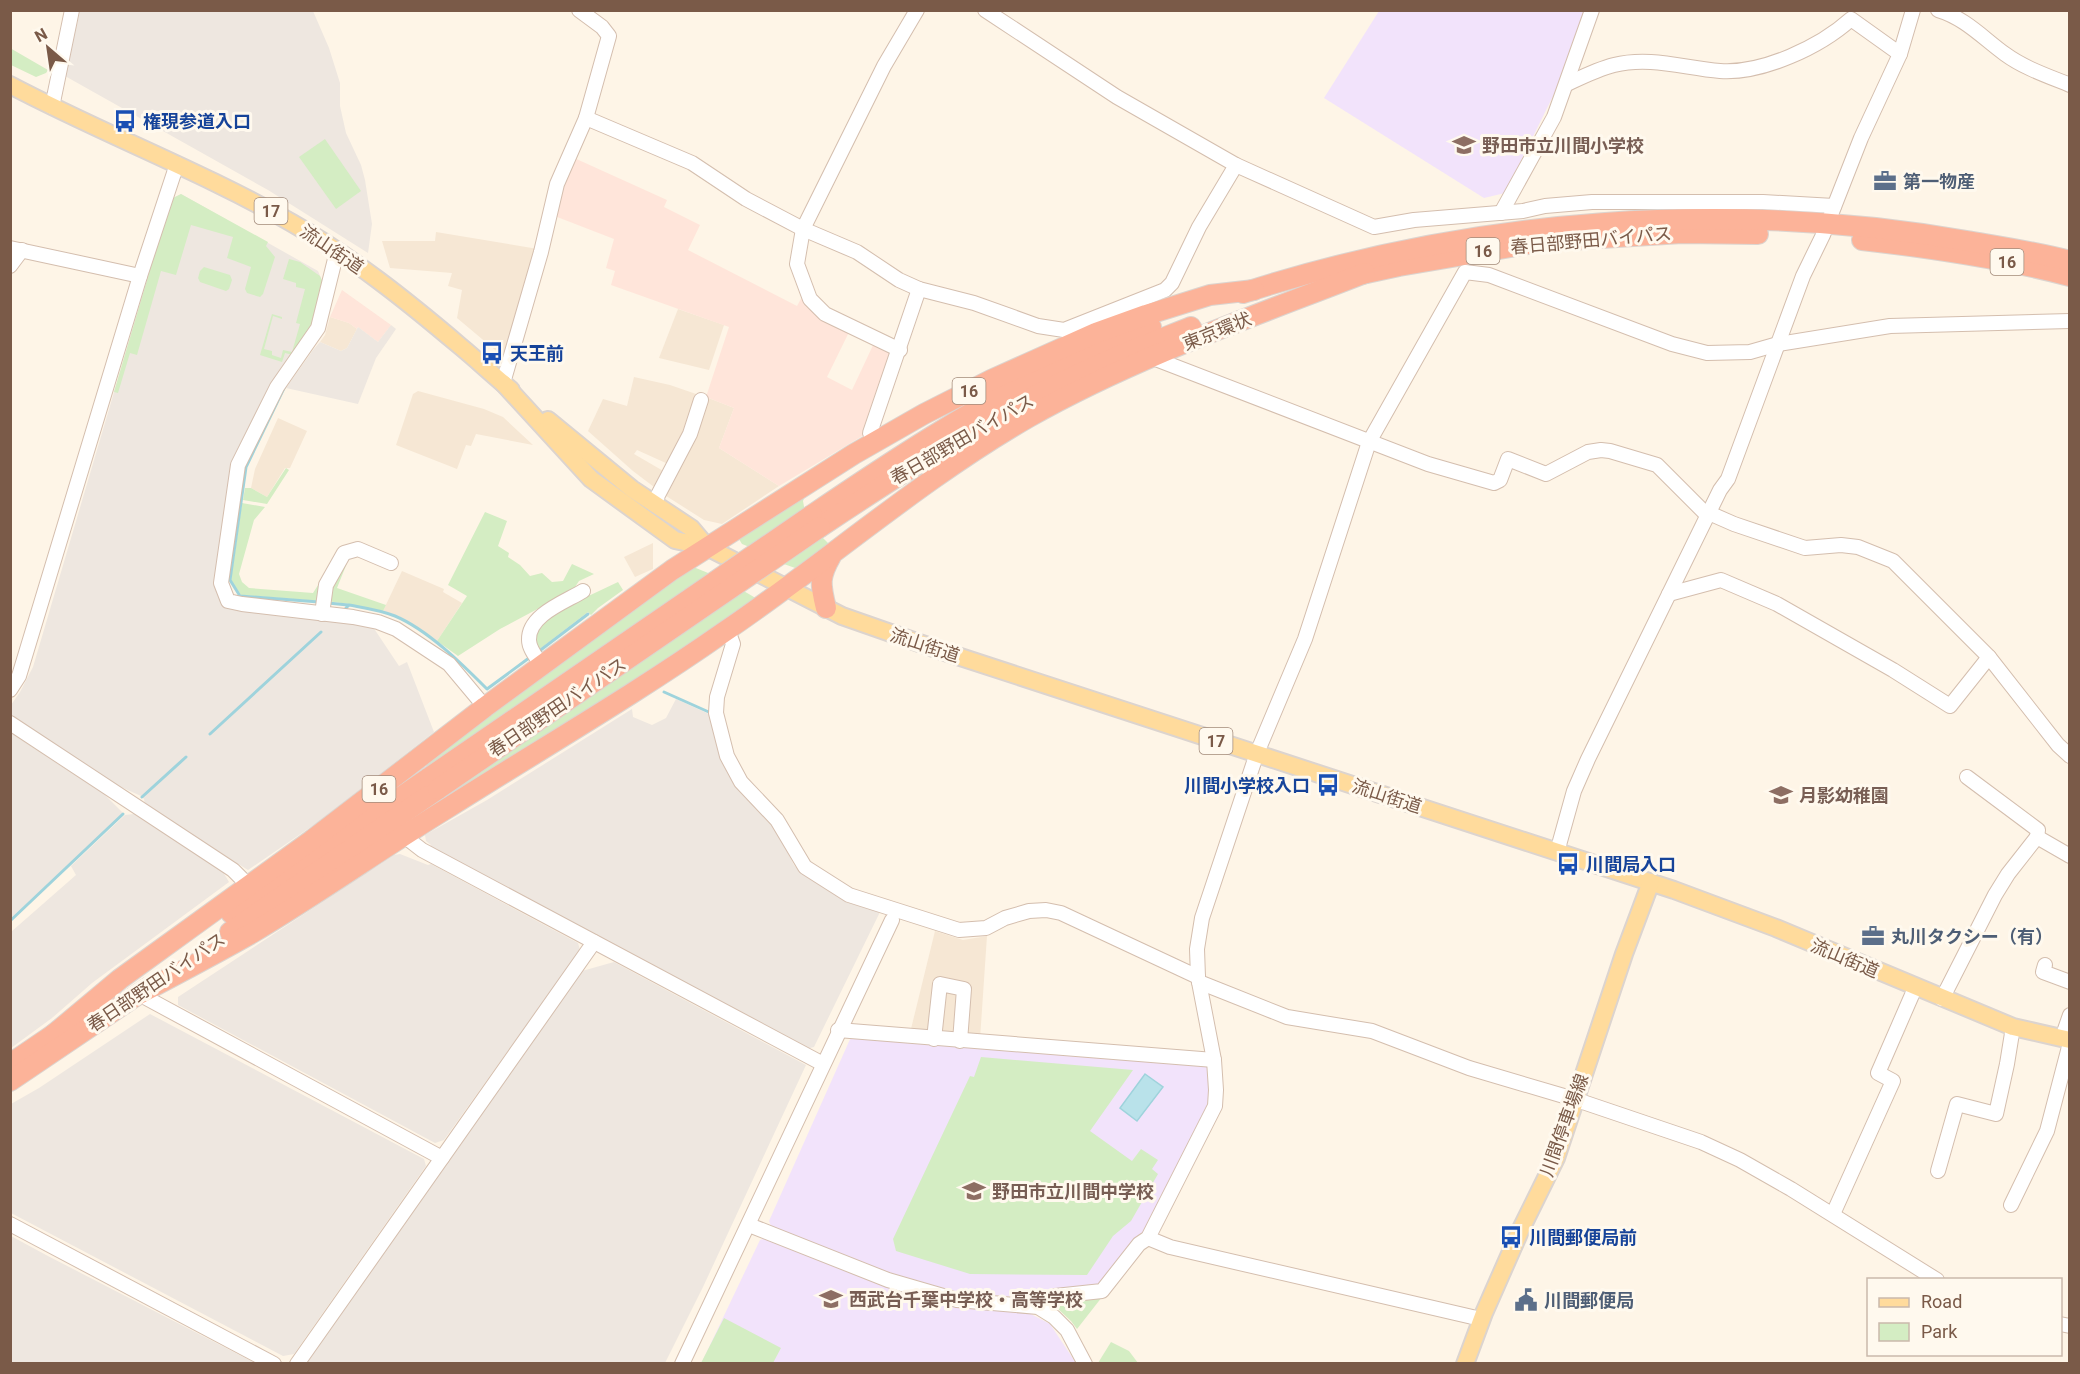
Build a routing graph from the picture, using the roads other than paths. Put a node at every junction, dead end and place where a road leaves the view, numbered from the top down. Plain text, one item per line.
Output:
1 (72, 10) edge
2 (579, 10) edge
3 (917, 10) edge
4 (986, 10) edge
5 (1592, 10) edge
6 (1912, 10) edge
7 (1938, 10) edge
8 (1000, 15) edge
9 (1900, 54) junction
10 (1567, 84) junction
11 (10, 85) edge
12 (2070, 85) edge
13 (52, 107) junction
14 (586, 118) junction
15 (177, 164) junction
16 (1236, 165) junction
17 (1500, 213) junction
18 (1828, 222) junction
19 (803, 229) junction
20 (16, 249) edge
21 (337, 251) junction
22 (2070, 261) edge
23 (10, 266) edge
24 (1365, 273) junction
25 (140, 276) junction
26 (2070, 276) edge
27 (919, 289) junction
28 (1254, 290) junction
29 (2070, 321) edge
30 (1778, 344) junction
31 (900, 350) junction
32 (1153, 358) junction
33 (503, 383) junction
34 (701, 400) dead end
35 (875, 441) junction
36 (1369, 442) junction
37 (655, 506) junction
38 (1709, 514) junction
39 (816, 521) junction
40 (707, 547) junction
41 (833, 553) junction
42 (391, 563) dead end
43 (786, 588) junction
44 (583, 591) dead end
45 (1669, 594) junction
46 (826, 608) junction
47 (322, 614) junction
48 (728, 630) junction
49 (1989, 657) junction
50 (542, 666) junction
51 (10, 690) edge
52 (485, 707) junction
53 (10, 723) edge
54 (1257, 753) junction
55 (2070, 756) edge
56 (1967, 777) dead end
57 (434, 783) junction
58 (404, 836) junction
59 (2037, 837) junction
60 (1557, 852) junction
61 (2070, 856) edge
62 (1651, 882) junction
63 (248, 885) junction
64 (892, 920) dead end
65 (594, 942) junction
66 (2045, 965) dead end
67 (1198, 980) junction
68 (2070, 982) edge
69 (1916, 988) junction
70 (139, 994) junction
71 (1942, 999) junction
72 (2070, 1015) edge
73 (2013, 1027) junction
74 (838, 1030) junction
75 (53, 1035) junction
76 (934, 1039) junction
77 (2067, 1040) edge
78 (960, 1041) junction
79 (1214, 1060) junction
80 (10, 1064) edge
81 (823, 1064) junction
82 (10, 1081) edge
83 (1574, 1099) junction
84 (442, 1158) junction
85 (1938, 1171) dead end
86 (2011, 1205) dead end
87 (1833, 1214) junction
88 (10, 1224) edge
89 (749, 1225) junction
90 (1148, 1238) junction
91 (1934, 1278) edge
92 (1038, 1307) junction
93 (1481, 1319) junction
94 (274, 1364) edge
95 (297, 1364) edge
96 (682, 1364) edge
97 (1085, 1364) edge
98 (1465, 1364) edge

1 - 13 street
2 - 14 street
3 - 19 street
4 - 8 street
5 - 10 street
6 - 9 street
7 - 12 street
8 - 16 street
9 - 10 street
9 - 18 street
10 - 17 street
11 - 13 main road, 流山街道 / 17
13 - 15 main road, 流山街道 / 17
14 - 19 street
14 - 33 street
15 - 21 main road, 流山街道 / 17
15 - 25 street
16 - 17 street
16 - 27 street
17 - 18 street
18 - 22 highway, 春日部野田バイパス / 16
18 - 24 highway, 春日部野田バイパス / 16
18 - 26 highway, 春日部野田バイパス / 16
18 - 28 highway, 春日部野田バイパス / 16
18 - 30 street
19 - 27 street
19 - 31 street
20 - 23 street
20 - 25 street
21 - 33 main road, 流山街道 / 17
21 - 47 street
24 - 32 highway, 東京環状 / 16
24 - 39 highway, 春日部野田バイパス / 16
25 - 51 street
27 - 31 street
28 - 35 highway, 16
28 - 39 highway, 春日部野田バイパス / 16
29 - 30 street
30 - 36 street
30 - 38 street
31 - 35 street
32 - 36 street
32 - 41 highway, 東京環状 / 16
33 - 37 main road, 流山街道 / 17
33 - 40 main road, 流山街道 / 17
34 - 37 street
35 - 40 highway, 16
36 - 38 street
36 - 54 street
37 - 40 main road, 流山街道 / 17
38 - 45 street
38 - 49 street
39 - 57 highway, 春日部野田バイパス / 16, bridge
40 - 43 main road, 流山街道 / 17
40 - 50 highway, 16
41 - 43 highway, 16
41 - 46 highway
42 - 47 street
43 - 46 main road, 流山街道 / 17
43 - 48 highway, 16
44 - 50 street
45 - 49 street
45 - 60 street
46 - 54 main road, 流山街道 / 17
47 - 52 street
48 - 58 highway, 16
48 - 67 street
49 - 55 street
50 - 52 highway, 16
52 - 63 highway, 16
53 - 63 street
54 - 60 main road, 流山街道 / 17
54 - 67 street
56 - 59 street
57 - 70 highway, 春日部野田バイパス / 16
57 - 75 highway, 春日部野田バイパス / 16
58 - 65 street
58 - 70 highway, 16
59 - 61 street
59 - 71 street
60 - 62 main road, 流山街道 / 17
62 - 69 main road, 流山街道 / 17
62 - 83 main road, 川間停車場線
63 - 75 highway, 16
64 - 74 street
65 - 81 street
65 - 84 street
66 - 68 street
67 - 79 street
67 - 83 street
69 - 71 main road, 流山街道 / 17
69 - 87 street
70 - 82 highway, 春日部野田バイパス / 16
70 - 84 street
71 - 73 main road, 流山街道 / 17
72 - 77 street
73 - 77 main road, 流山街道 / 17
73 - 85 street
74 - 76 street
74 - 81 street
75 - 80 highway, 春日部野田バイパス / 16
76 - 78 street
76 - 78 street
77 - 86 street
78 - 79 street
79 - 90 street
81 - 89 street
83 - 87 street
83 - 93 main road, 川間停車場線
84 - 95 street
87 - 91 street
88 - 94 street
89 - 92 street
89 - 96 street
90 - 92 street
90 - 93 street
92 - 97 street
93 - 98 main road, 川間停車場線

